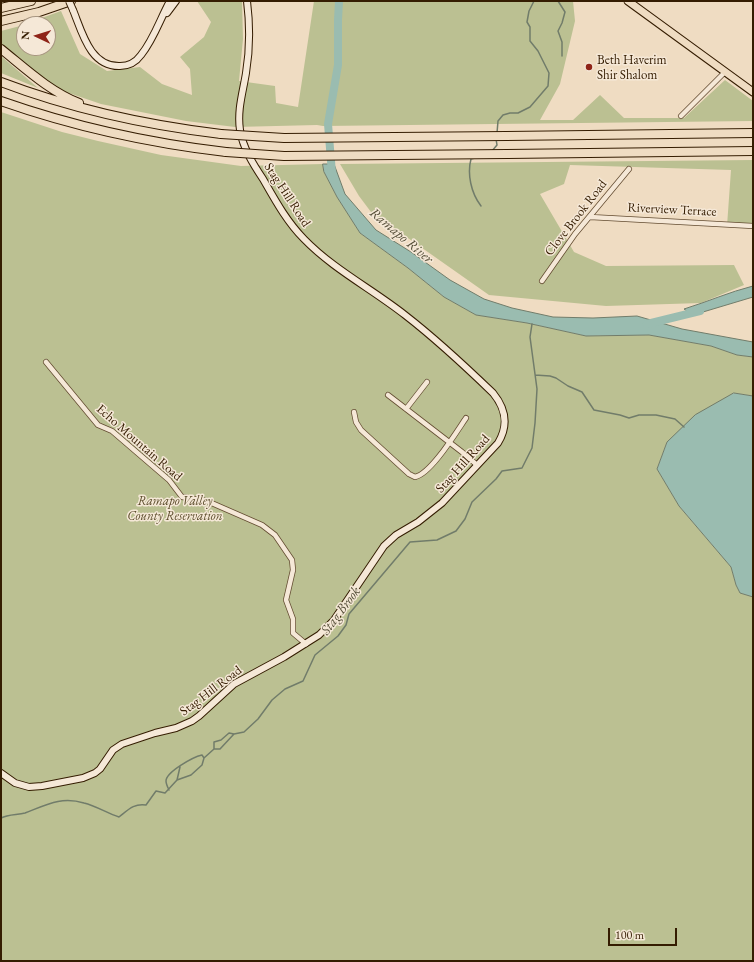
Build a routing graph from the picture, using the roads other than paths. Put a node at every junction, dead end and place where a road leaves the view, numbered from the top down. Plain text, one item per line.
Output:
1 (31, 1) edge
2 (170, 1) edge
3 (176, 1) edge
4 (247, 1) edge
5 (628, 1) edge
6 (71, 4) edge
7 (1, 8) edge
8 (1, 21) edge
9 (160, 22) junction
10 (1, 49) edge
11 (725, 72) junction
12 (1, 82) edge
13 (753, 92) edge
14 (1, 101) edge
15 (682, 116) dead end
16 (141, 122) junction
17 (753, 133) edge
18 (753, 151) edge
19 (628, 169) dead end
20 (590, 217) junction
21 (753, 226) edge
22 (542, 282) dead end
23 (46, 362) dead end
24 (427, 382) dead end
25 (388, 395) dead end
26 (406, 409) junction
27 (354, 412) dead end
28 (466, 418) dead end
29 (450, 442) junction
30 (477, 465) junction
31 (306, 644) junction
32 (1, 773) edge

1 - 7 highway
2 - 9 street
3 - 9 street
4 - 30 street, Stag Hill Road
5 - 11 main road
6 - 8 highway
6 - 9 street
10 - 16 highway
11 - 13 main road
11 - 15 street
12 - 16 highway
14 - 18 highway, bridge
16 - 17 highway, bridge
19 - 20 street, Clove Brook Road
20 - 21 street, Riverview Terrace
20 - 22 street, Clove Brook Road
23 - 31 street, Echo Mountain Road
24 - 26 street
25 - 26 street
26 - 29 street
27 - 29 street
28 - 29 street
29 - 30 street
30 - 31 street, Stag Hill Road
31 - 32 street, Stag Hill Road

